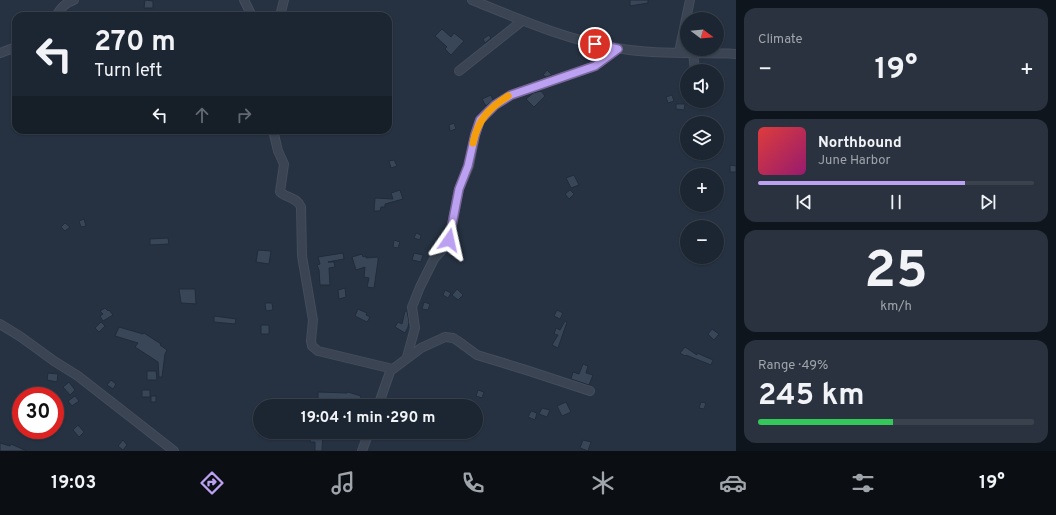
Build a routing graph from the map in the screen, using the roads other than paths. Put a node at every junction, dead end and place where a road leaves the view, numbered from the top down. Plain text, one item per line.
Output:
1 (74, 0) edge
2 (244, 0) edge
3 (284, 0) edge
4 (472, 0) edge
5 (690, 0) edge
6 (58, 12) edge
7 (250, 12) edge
8 (281, 12) edge
9 (522, 21) junction
10 (12, 48) edge
11 (618, 49) junction
12 (679, 52) joint
13 (0, 53) edge
14 (724, 53) edge
15 (736, 54) edge
16 (459, 71) dead end
17 (274, 134) edge
18 (0, 324) edge
19 (407, 357) junction
20 (391, 368) junction
21 (590, 391) dead end
22 (380, 399) edge
23 (366, 439) edge
24 (174, 451) edge
25 (362, 451) edge

1 - 6 street
2 - 7 street
3 - 8 street
4 - 9 street
5 - 12 street
9 - 11 street
9 - 16 street
10 - 13 street
11 - 12 street
11 - 19 street
14 - 15 street
17 - 20 street
18 - 24 street
19 - 20 street
19 - 21 street
20 - 22 street
23 - 25 street

